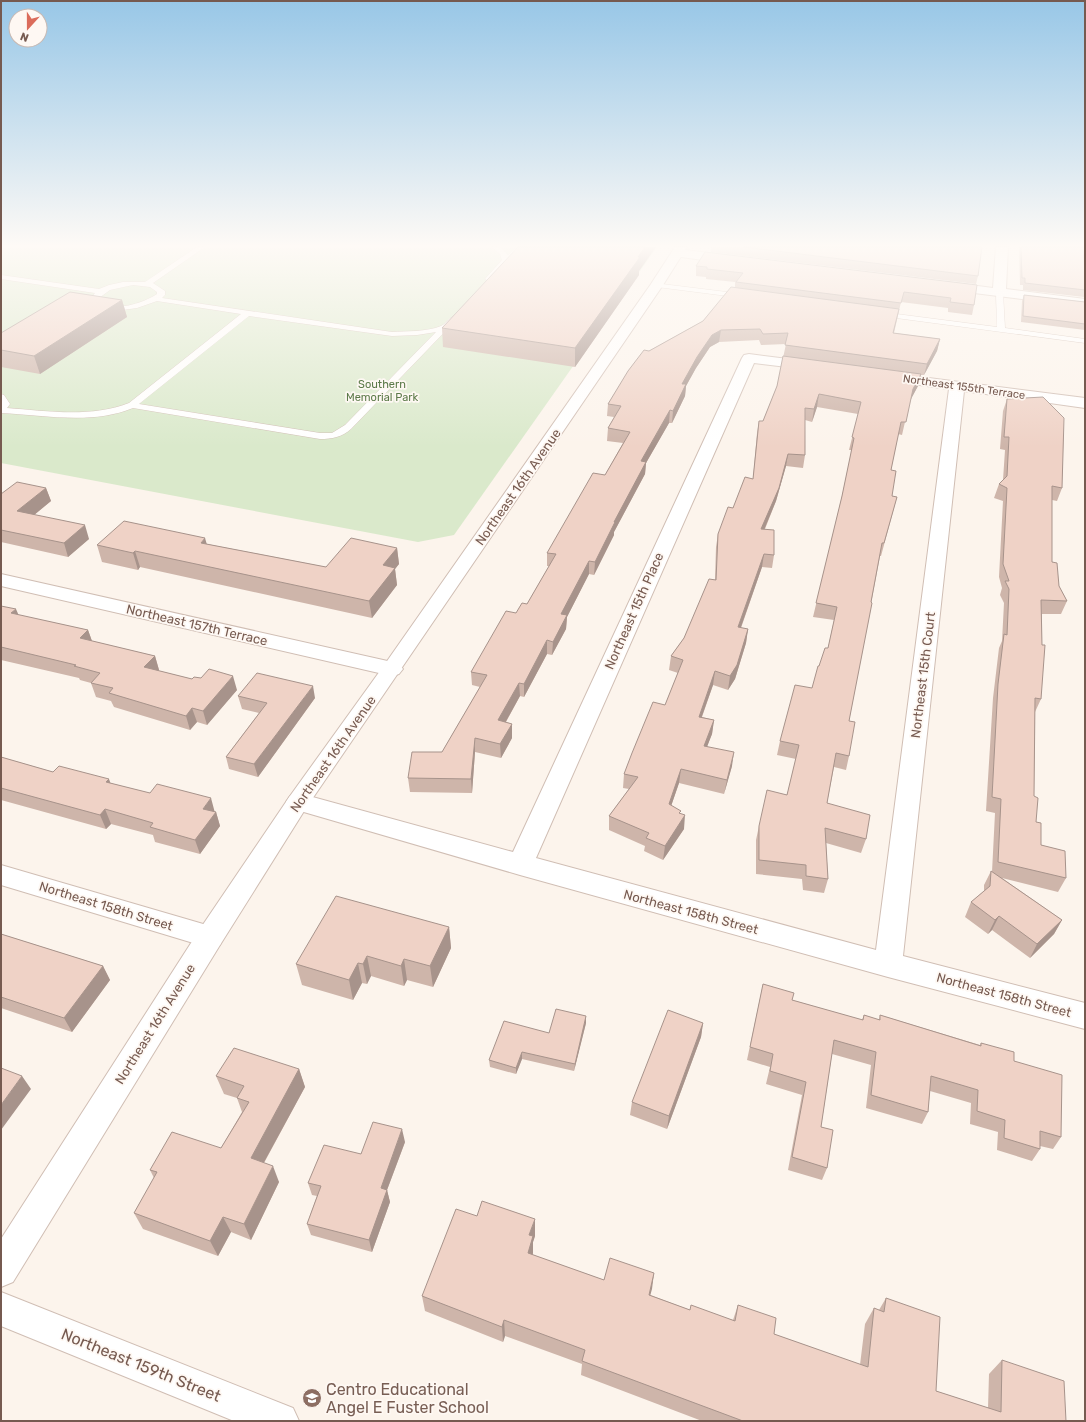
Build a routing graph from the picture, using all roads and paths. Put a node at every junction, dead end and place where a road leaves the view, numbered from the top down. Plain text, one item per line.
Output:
1 (247, 313) edge
2 (249, 313) edge
3 (459, 313) edge
4 (637, 313) edge
5 (879, 313) edge
6 (1000, 313) edge
7 (445, 328) junction
8 (1001, 330) junction
9 (1085, 341) edge
10 (826, 368) edge
11 (880, 375) edge
12 (957, 386) junction
13 (1, 397) edge
14 (1085, 403) edge
15 (132, 405) junction
16 (2, 410) edge
17 (1, 580) edge
18 (392, 669) junction
19 (298, 802) junction
20 (520, 865) junction
21 (1, 874) edge
22 (210, 937) junction
23 (888, 965) junction
24 (1085, 1016) edge
25 (1, 1270) edge
26 (1, 1309) edge
27 (280, 1421) edge

1 - 15 lane
2 - 7 lane
3 - 7 lane
4 - 18 street, Northeast 16th Avenue
5 - 8 lane
6 - 8 lane
7 - 15 lane
8 - 9 lane
10 - 20 street, Northeast 15th Place
11 - 12 street, Northeast 155th Terrace
12 - 14 street, Northeast 155th Terrace
12 - 23 street, Northeast 15th Court
13 - 16 lane
15 - 16 lane
17 - 18 street, Northeast 157th Terrace
18 - 19 street, Northeast 16th Avenue
19 - 20 street, Northeast 158th Street
19 - 22 street, Northeast 16th Avenue
20 - 23 street, Northeast 158th Street
21 - 22 street, Northeast 158th Street
22 - 25 street, Northeast 16th Avenue
23 - 24 street, Northeast 158th Street
26 - 27 street, Northeast 159th Street

